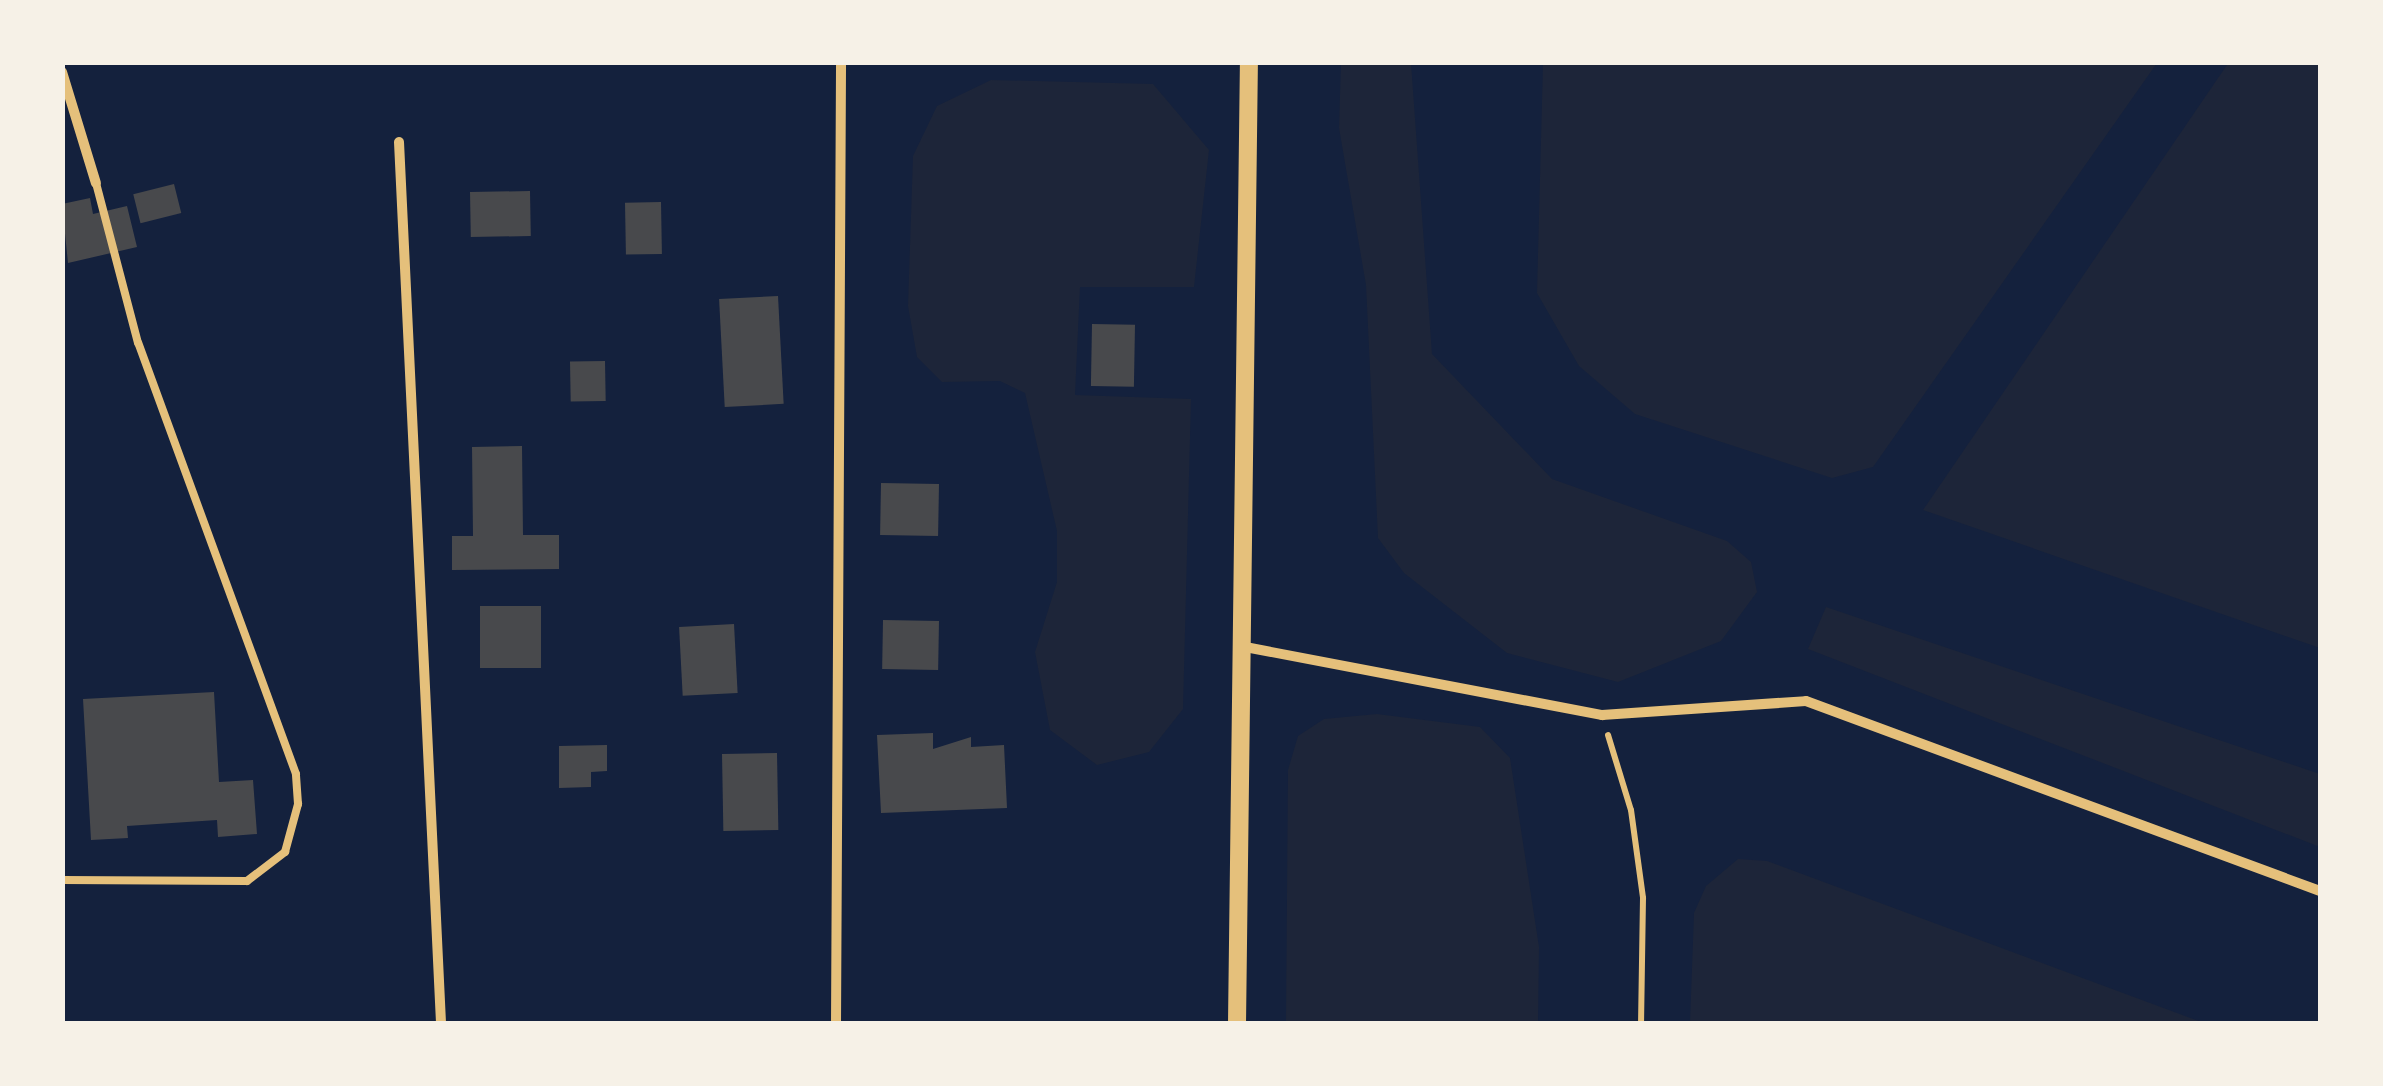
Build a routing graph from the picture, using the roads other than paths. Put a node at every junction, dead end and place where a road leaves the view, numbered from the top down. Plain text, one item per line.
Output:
1 (841, 62) edge
2 (1248, 62) edge
3 (62, 72) edge
4 (398, 142) dead end
5 (96, 183) joint
6 (1239, 646) junction
7 (62, 880) edge
8 (2320, 891) edge
9 (442, 1024) edge
10 (836, 1024) edge
11 (1237, 1024) edge

1 - 10 street
2 - 6 street
3 - 5 street
4 - 9 street
5 - 7 lane
6 - 8 street
6 - 11 street

